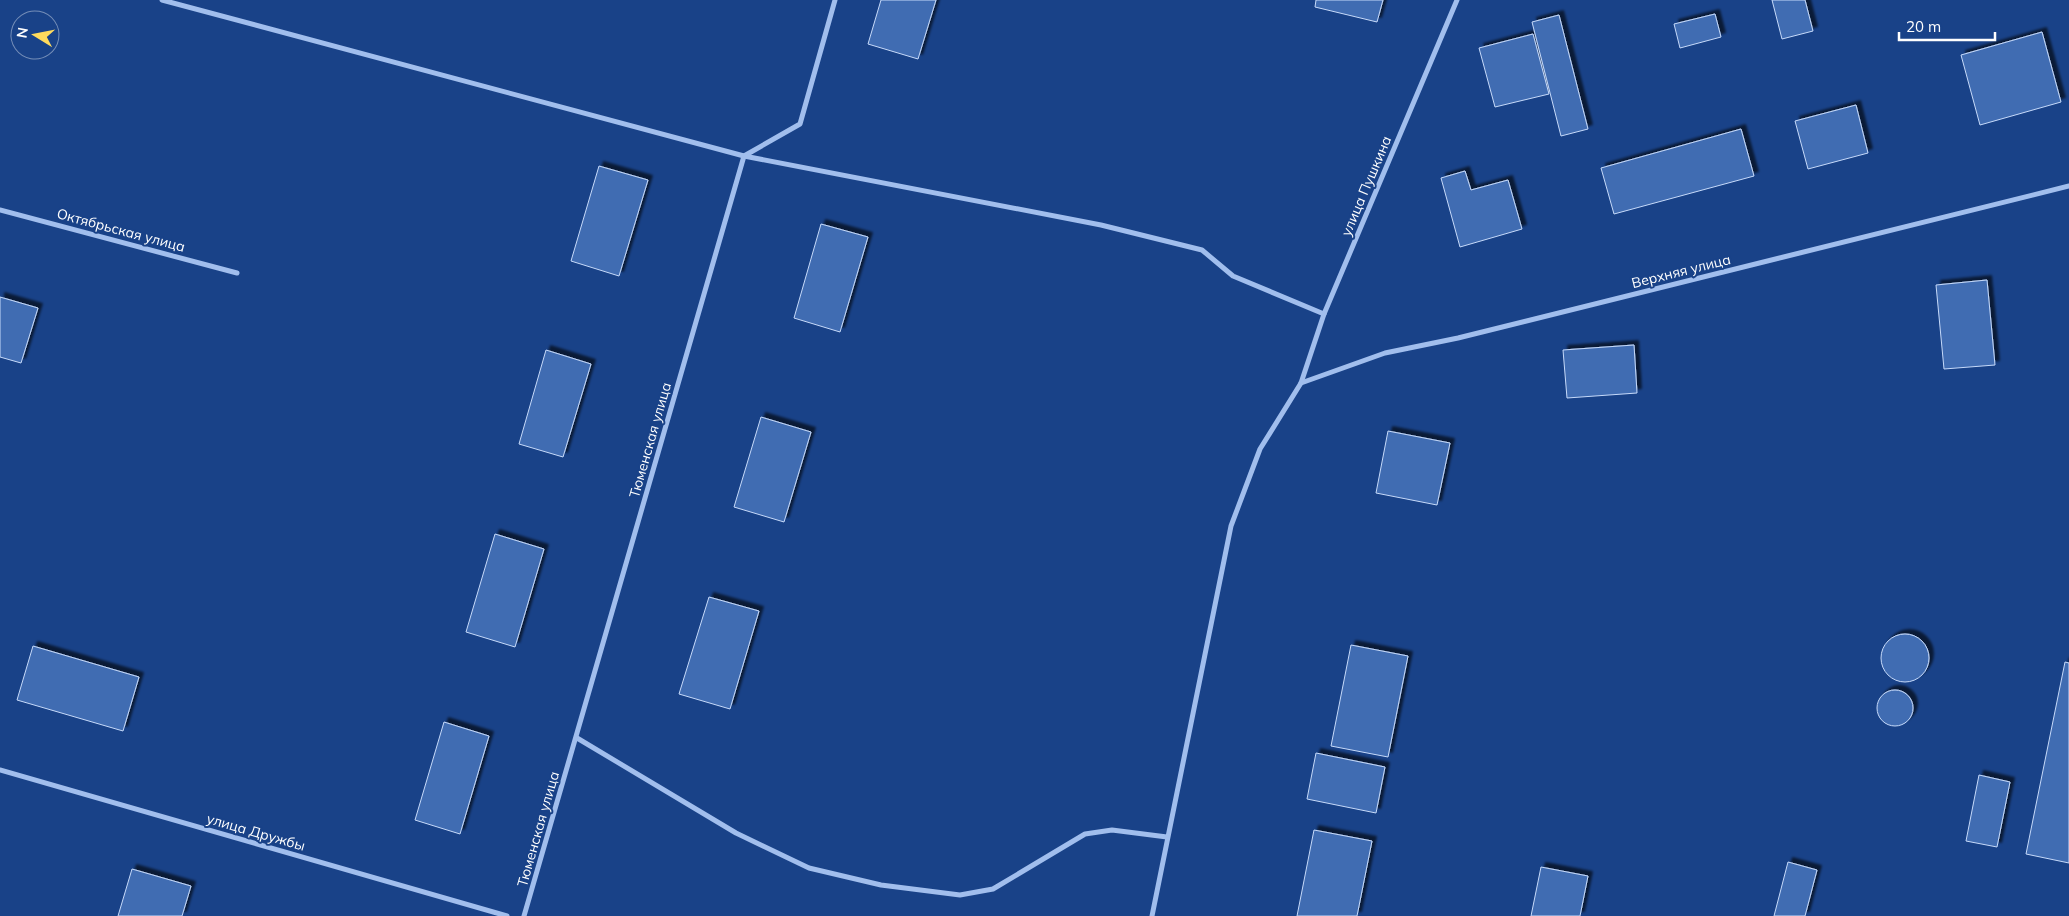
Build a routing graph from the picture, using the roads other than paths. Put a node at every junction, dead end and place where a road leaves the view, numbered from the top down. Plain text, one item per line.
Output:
1 (162, 0) edge
2 (835, 0) edge
3 (1457, 0) edge
4 (744, 156) junction
5 (2069, 186) edge
6 (0, 210) edge
7 (237, 273) dead end
8 (1324, 314) junction
9 (1301, 383) junction
10 (577, 738) junction
11 (0, 770) edge
12 (1167, 837) junction
13 (507, 916) edge
14 (524, 916) edge
15 (1152, 916) edge

1 - 4 street
2 - 4 street
3 - 8 street, улица Пушкина
4 - 8 street
4 - 10 street, Тюменская улица
5 - 9 street, Верхняя улица
6 - 7 street, Октябрьская улица
8 - 9 street, улица Пушкина
9 - 12 street, улица Пушкина
10 - 12 street
10 - 14 street, Тюменская улица
11 - 13 street, улица Дружбы
12 - 15 street, улица Пушкина

